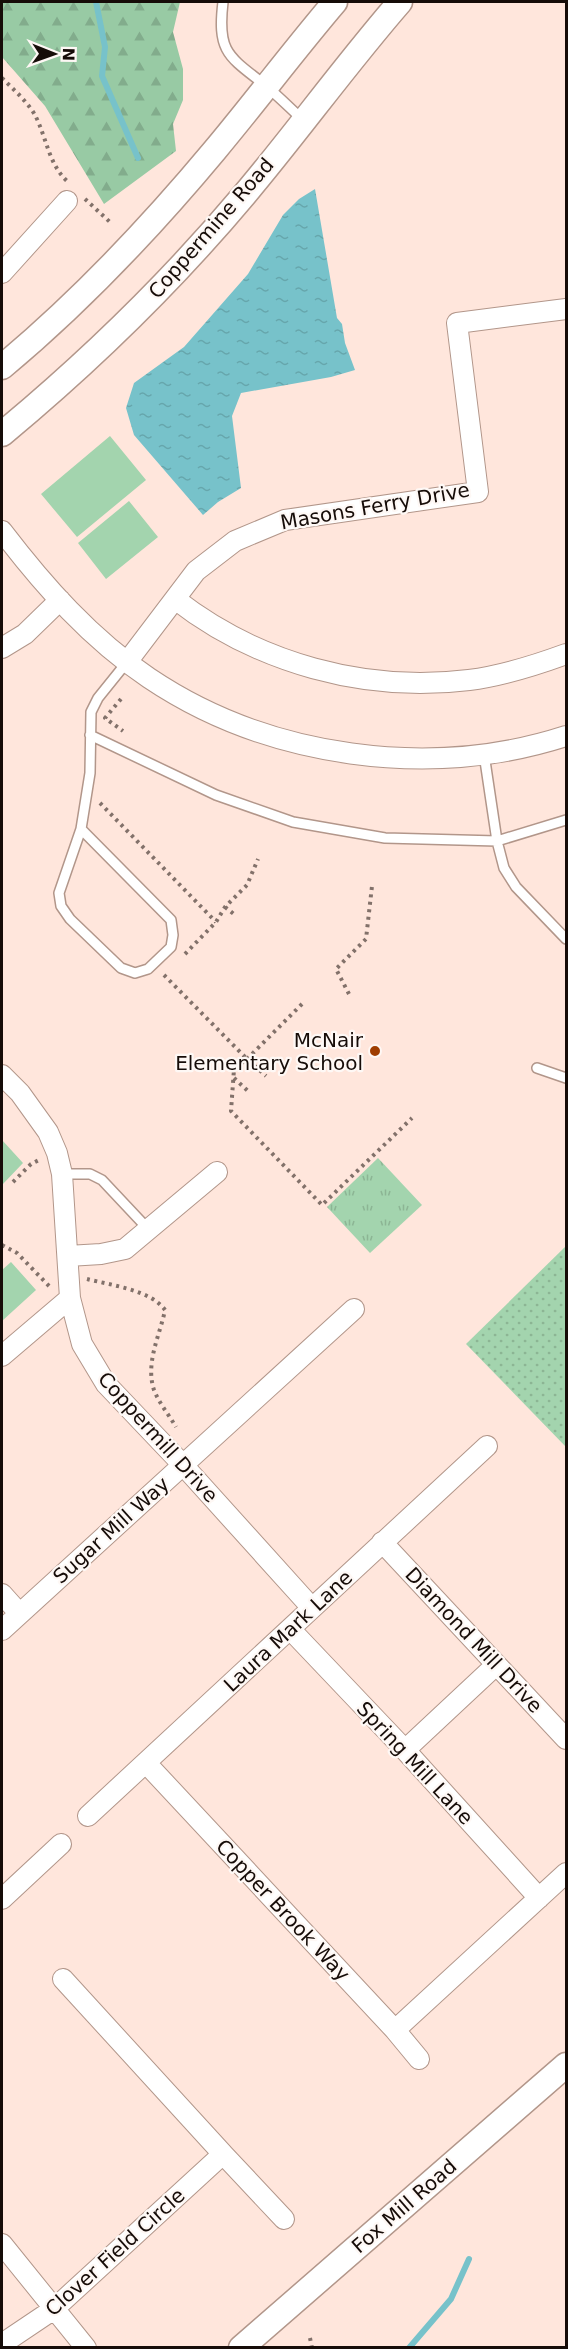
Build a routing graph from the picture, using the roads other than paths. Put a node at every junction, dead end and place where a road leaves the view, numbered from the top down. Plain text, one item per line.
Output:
1 (223, 2) edge
2 (335, 2) edge
3 (400, 2) edge
4 (267, 86) junction
5 (303, 120) junction
6 (71, 192) road end
7 (2, 273) edge
8 (567, 309) edge
9 (2, 367) edge
10 (2, 434) edge
11 (2, 531) edge
12 (175, 599) junction
13 (60, 600) junction
14 (2, 648) edge
15 (567, 654) edge
16 (128, 662) junction
17 (90, 735) junction
18 (567, 736) edge
19 (484, 754) junction
20 (567, 820) edge
21 (81, 829) junction
22 (497, 841) junction
23 (567, 939) edge
24 (537, 1068) dead end
25 (2, 1075) edge
26 (567, 1078) edge
27 (217, 1172) dead end
28 (62, 1174) junction
29 (149, 1230) junction
30 (69, 1264) junction
31 (70, 1298) junction
32 (354, 1309) dead end
33 (2, 1356) edge
34 (487, 1446) dead end
35 (190, 1459) junction
36 (382, 1542) junction
37 (2, 1594) edge
38 (312, 1608) junction
39 (19, 1613) junction
40 (290, 1629) junction
41 (2, 1630) edge
42 (496, 1665) junction
43 (567, 1739) edge
44 (405, 1750) junction
45 (146, 1763) junction
46 (88, 1816) dead end
47 (61, 1844) dead end
48 (567, 1873) edge
49 (539, 1898) junction
50 (2, 1899) edge
51 (63, 1978) dead end
52 (395, 2030) junction
53 (418, 2059) dead end
54 (567, 2065) edge
55 (223, 2154) junction
56 (284, 2219) dead end
57 (2, 2244) edge
58 (54, 2309) junction
59 (2, 2344) edge
60 (86, 2348) edge
61 (241, 2348) edge

1 - 4 lane
2 - 4 street
3 - 5 street, Coppermine Road
4 - 5 lane
4 - 9 street
5 - 10 street, Coppermine Road
6 - 7 street
8 - 12 street, Masons Ferry Drive
11 - 13 street
12 - 15 street
12 - 16 street, Masons Ferry Drive
13 - 14 street
13 - 16 street
16 - 17 lane
16 - 19 street
17 - 21 lane
17 - 22 lane
18 - 19 street
19 - 22 lane
20 - 22 lane
21 - 21 lane
22 - 23 lane
24 - 26 lane
25 - 28 street, Coppermill Drive
27 - 29 street
28 - 29 lane
28 - 30 street, Coppermill Drive
29 - 30 street
30 - 31 street, Coppermill Drive
31 - 33 street
31 - 35 street, Coppermill Drive
32 - 35 street, Sugar Mill Way
34 - 36 street, Laura Mark Lane
35 - 38 street, Coppermill Drive
35 - 39 street, Sugar Mill Way
36 - 38 street, Laura Mark Lane
36 - 42 street, Diamond Mill Drive
37 - 39 street
38 - 40 street, Laura Mark Lane
39 - 41 street, Sugar Mill Way
40 - 44 street, Spring Mill Lane
40 - 45 street, Laura Mark Lane
42 - 43 street, Diamond Mill Drive
42 - 44 street
44 - 49 street, Spring Mill Lane
45 - 46 street, Laura Mark Lane
45 - 52 street, Copper Brook Way
47 - 50 street
48 - 49 street
49 - 52 street
51 - 55 street
52 - 53 street, Copper Brook Way
54 - 61 street, Fox Mill Road
55 - 56 street
55 - 58 street, Clover Field Circle
57 - 58 street
58 - 59 street, Clover Field Circle
58 - 60 street

